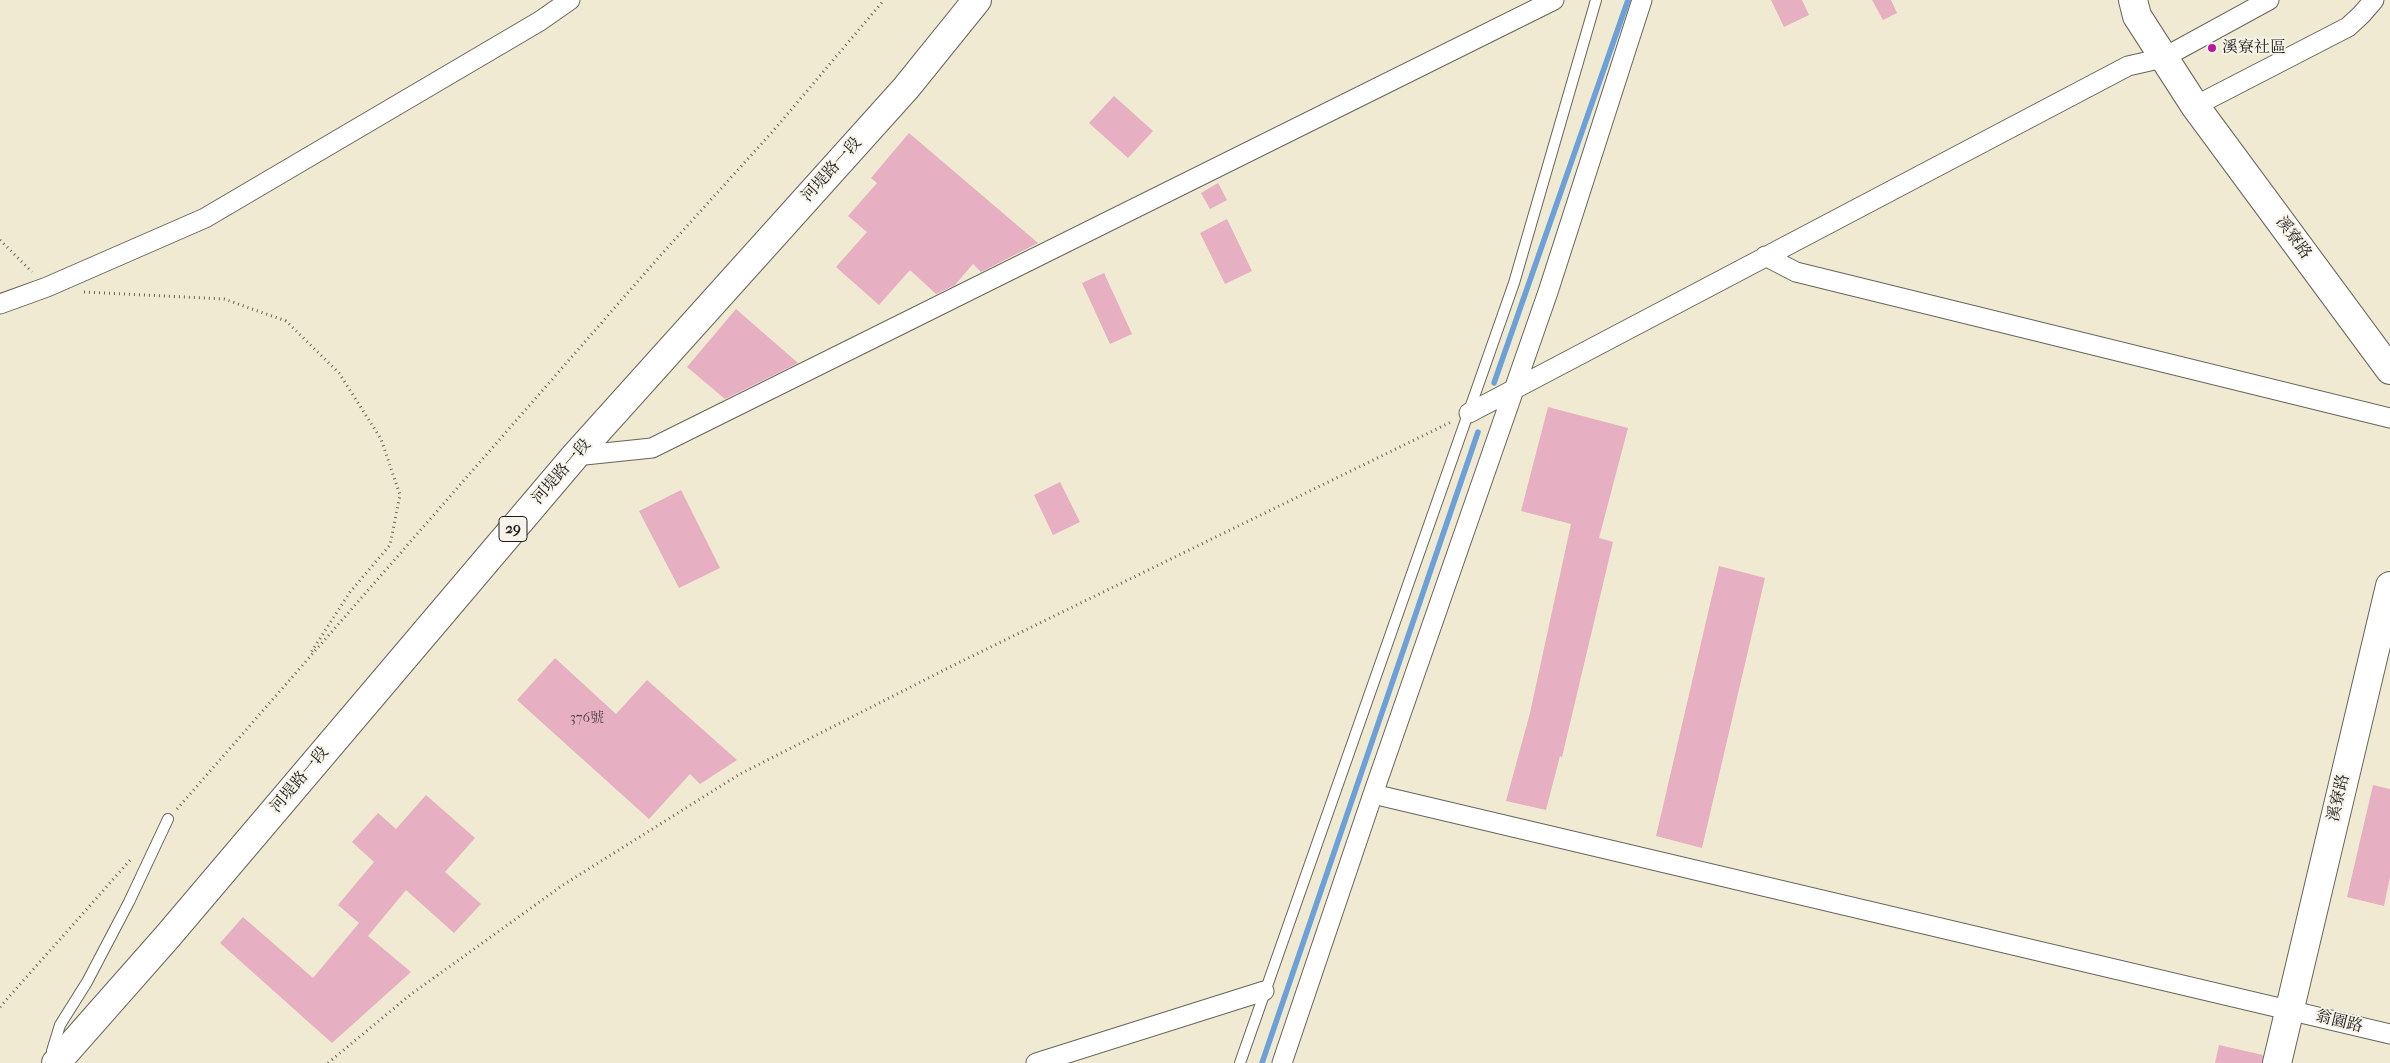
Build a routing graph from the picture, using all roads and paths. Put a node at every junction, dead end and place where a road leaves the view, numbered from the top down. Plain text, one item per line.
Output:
1 (570, 0) edge
2 (884, 0) edge
3 (977, 0) edge
4 (1554, 0) edge
5 (1596, 0) edge
6 (1642, 0) edge
7 (2133, 0) edge
8 (2269, 0) edge
9 (2374, 0) edge
10 (2163, 58) junction
11 (2195, 106) junction
12 (0, 240) edge
13 (1765, 256) junction
14 (47, 287) junction
15 (82, 291) dead end
16 (0, 304) edge
17 (2390, 370) edge
18 (1512, 392) junction
19 (1469, 413) junction
20 (2390, 418) edge
21 (575, 456) junction
22 (2390, 586) edge
23 (305, 663) junction
24 (1373, 794) junction
25 (168, 819) joint
26 (134, 856) dead end
27 (1264, 991) junction
28 (0, 1007) edge
29 (2289, 1010) junction
30 (2390, 1034) edge
31 (57, 1062) edge
32 (328, 1063) edge
33 (1036, 1063) edge
34 (1240, 1063) edge
35 (1282, 1063) edge
36 (2277, 1063) edge

1 - 14 street
2 - 23 path
3 - 21 main road, 河堤路一段 / 29
4 - 21 street
5 - 19 lane
6 - 18 street
7 - 10 main road, 溪寮路
8 - 10 street
9 - 11 street
10 - 11 main road, 溪寮路
10 - 13 street
11 - 17 main road, 溪寮路
12 - 14 path
13 - 18 street
13 - 20 street
14 - 16 street
15 - 23 path
18 - 19 street
18 - 24 street
19 - 27 lane
19 - 32 path
21 - 31 main road, 河堤路一段 / 29
22 - 29 main road, 溪寮路
23 - 25 path
24 - 29 street, 翁園路
24 - 35 street
25 - 31 lane
26 - 28 path
27 - 33 street
27 - 34 lane
29 - 30 street, 翁園路
29 - 36 main road, 溪寮路

